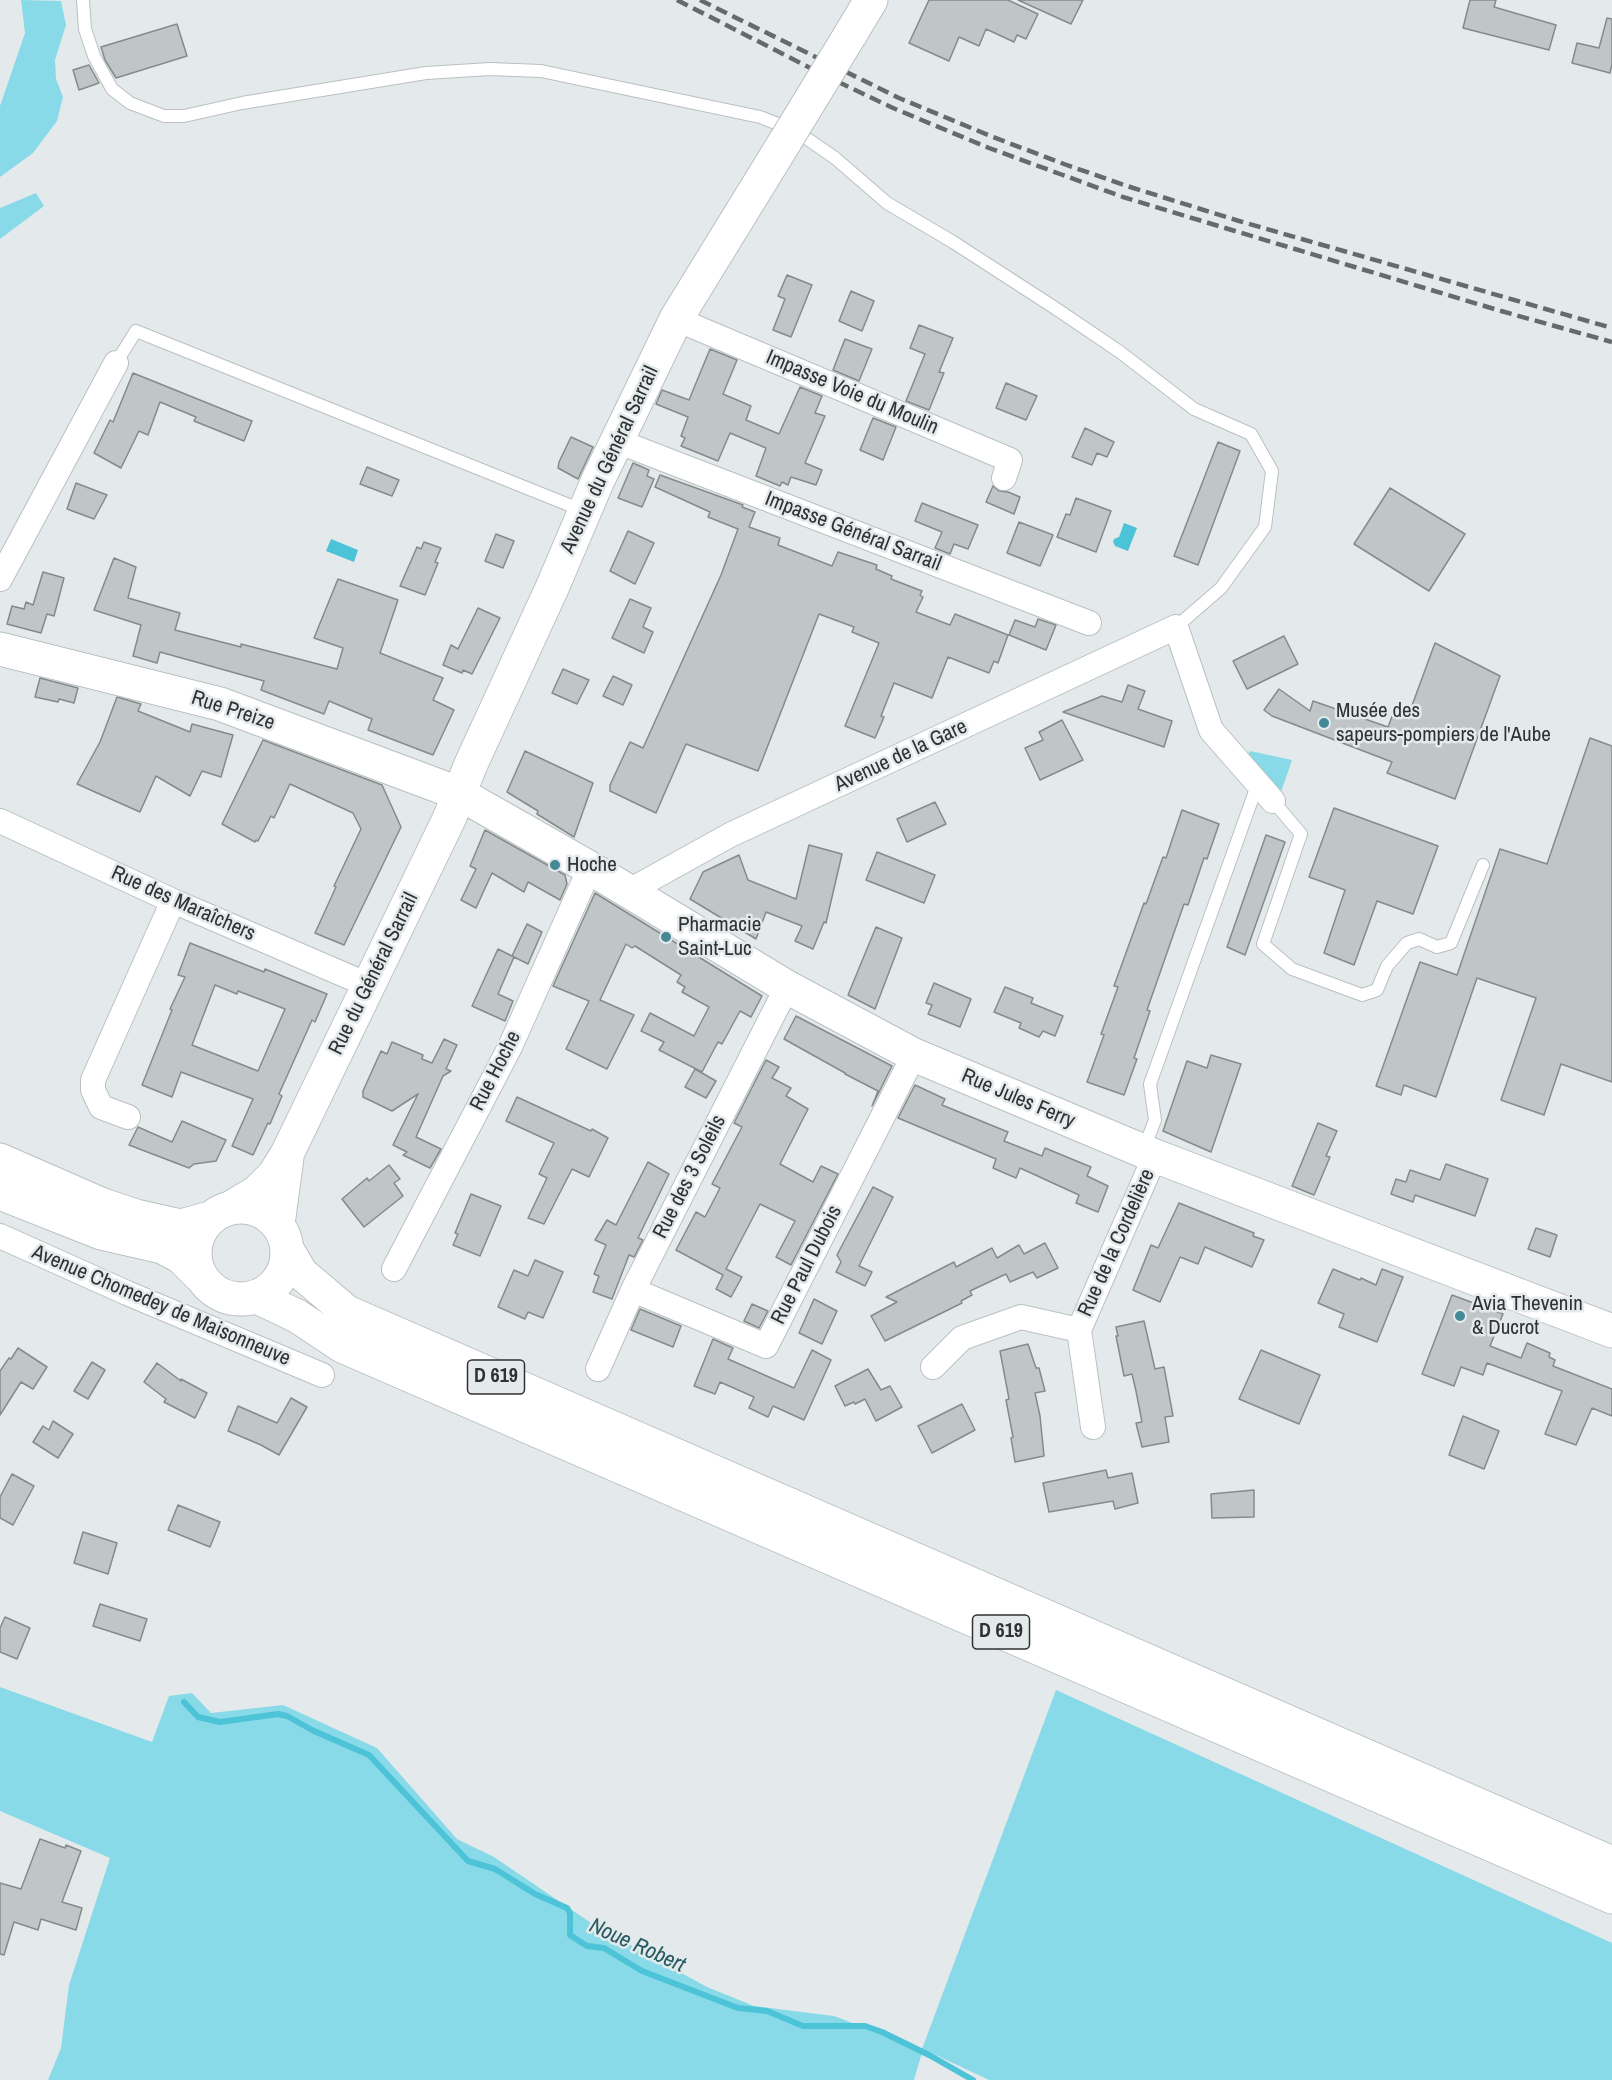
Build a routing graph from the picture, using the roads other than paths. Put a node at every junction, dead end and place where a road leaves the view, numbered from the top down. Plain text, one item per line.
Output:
1 (83, 0) edge
2 (871, 0) edge
3 (676, 319) junction
4 (116, 363) joint
5 (617, 441) junction
6 (1005, 478) dead end
7 (584, 511) junction
8 (0, 579) edge
9 (1089, 623) dead end
10 (1176, 627) junction
11 (0, 650) edge
12 (1265, 792) junction
13 (460, 794) junction
14 (0, 821) edge
15 (1483, 865) dead end
16 (590, 868) junction
17 (629, 891) junction
18 (173, 901) junction
19 (368, 985) junction
20 (787, 987) junction
21 (914, 1056) junction
22 (128, 1117) dead end
23 (1149, 1153) junction
24 (287, 1154) junction
25 (0, 1160) edge
26 (0, 1192) edge
27 (221, 1212) junction
28 (0, 1236) edge
29 (283, 1238) junction
30 (394, 1269) dead end
31 (200, 1276) junction
32 (633, 1290) junction
33 (257, 1297) junction
34 (1079, 1330) junction
35 (1612, 1331) edge
36 (933, 1367) dead end
37 (598, 1369) dead end
38 (322, 1375) dead end
39 (1093, 1427) dead end
40 (1612, 1863) edge
41 (1612, 1897) edge

1 - 10 lane
2 - 3 main road, Avenue du Général Sarrail, bridge
3 - 5 main road, Avenue du Général Sarrail
3 - 6 street, Impasse Voie du Moulin
4 - 7 lane
4 - 8 street
5 - 7 main road, Avenue du Général Sarrail
5 - 9 street, Impasse Général Sarrail
7 - 13 main road, Avenue du Général Sarrail
10 - 12 street
10 - 17 street, Avenue de la Gare
11 - 13 main road, Rue Preize
12 - 15 lane
12 - 23 lane
13 - 16 main road, Rue Jules Ferry
13 - 19 main road, Rue du Général Sarrail
14 - 18 street, Rue des Maraîchers
16 - 17 main road, Rue Jules Ferry
16 - 30 street, Rue Hoche
17 - 20 main road, Rue Jules Ferry
18 - 19 street, Rue des Maraîchers
18 - 22 street
19 - 24 main road, Rue du Général Sarrail
20 - 21 main road, Rue Jules Ferry
20 - 32 street, Rue des 3 Soleils
21 - 23 main road, Rue Jules Ferry
21 - 32 street, Rue Paul Dubois
23 - 34 street, Rue de la Cordelière
23 - 35 main road, Rue Jules Ferry
24 - 27 main road, Rue du Général Sarrail
24 - 29 main road, Rue du Général Sarrail
25 - 27 main road
26 - 31 main road, Avenue Chomedey de Maisonneuve
27 - 29 main road
27 - 31 main road
28 - 38 street, Avenue Chomedey de Maisonneuve
29 - 33 main road
29 - 40 main road, D 619
31 - 33 main road
32 - 37 street, Rue des 3 Soleils
33 - 41 main road, D 619
34 - 36 street, Rue de la Cordelière
34 - 39 street, Rue de la Cordelière

